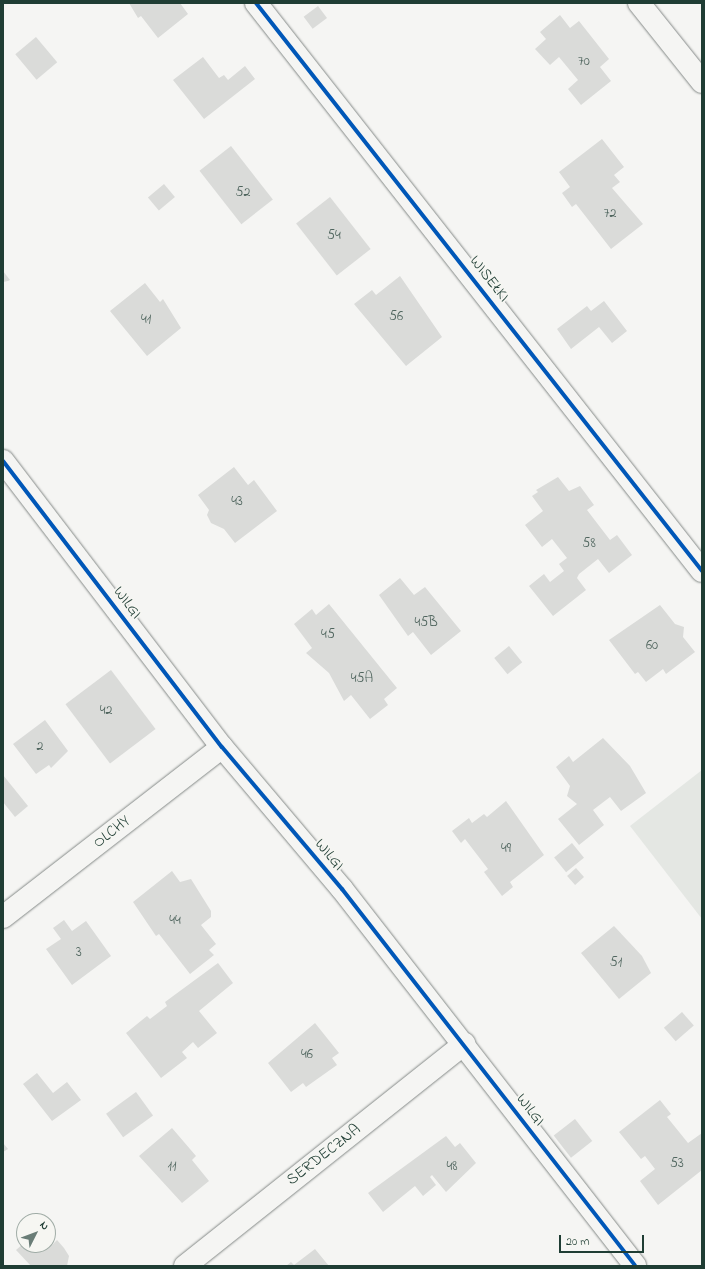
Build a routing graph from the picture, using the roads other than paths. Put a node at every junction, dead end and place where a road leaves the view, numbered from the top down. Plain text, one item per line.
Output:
1 (256, 3) edge
2 (639, 3) edge
3 (702, 82) edge
4 (3, 461) edge
5 (702, 571) edge
6 (222, 747) junction
7 (3, 918) edge
8 (464, 1044) junction
9 (184, 1266) edge
10 (635, 1266) edge

1 - 5 street, WISEŁKI
2 - 3 street
4 - 6 street, WILGI
6 - 7 street, OLCHY
6 - 8 street, WILGI
8 - 9 street, SERDECZNA
8 - 10 street, WILGI

